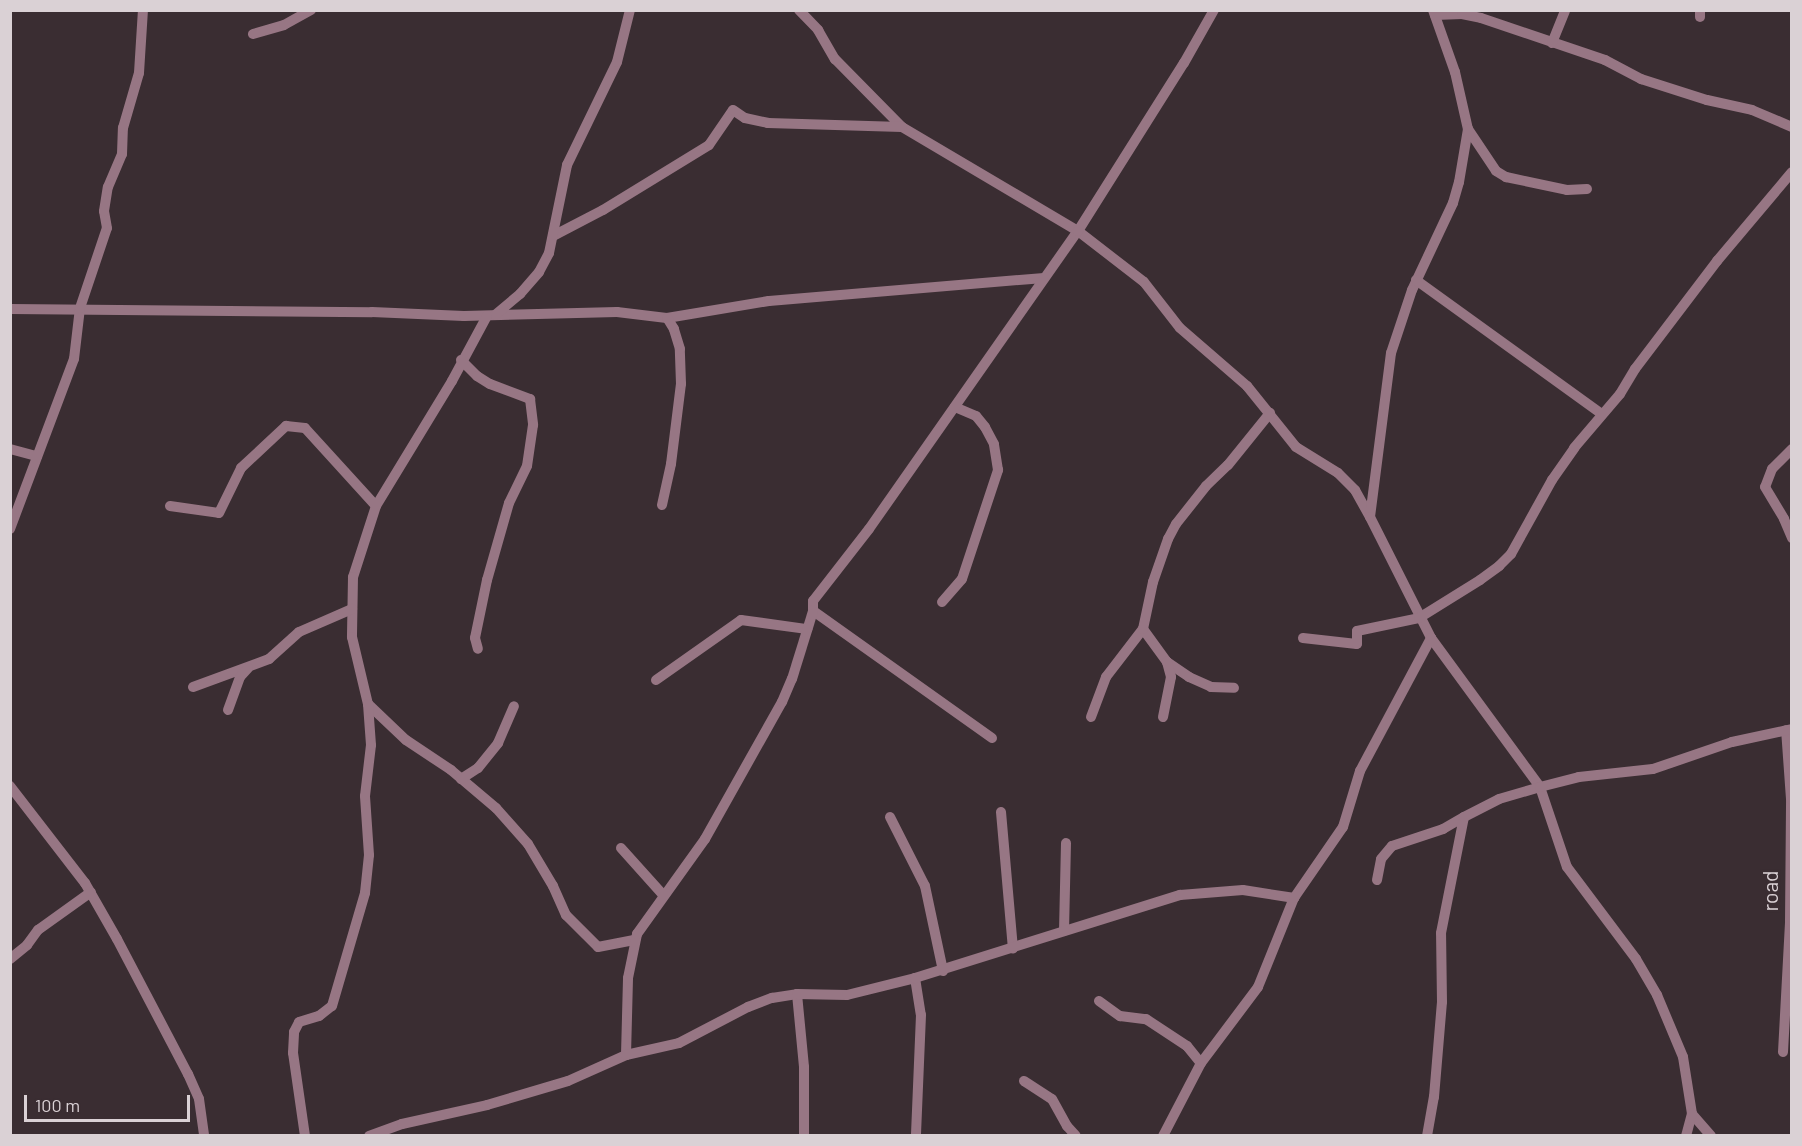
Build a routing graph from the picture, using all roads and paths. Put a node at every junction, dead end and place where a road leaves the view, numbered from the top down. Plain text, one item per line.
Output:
1 (143, 10) edge
2 (311, 10) edge
3 (630, 10) edge
4 (799, 10) edge
5 (1214, 10) edge
6 (1565, 10) edge
7 (1434, 13) edge
8 (253, 34) dead end
9 (1551, 43) junction
10 (902, 126) junction
11 (1791, 127) edge
12 (1468, 129) junction
13 (1791, 172) edge
14 (1587, 189) dead end
15 (1078, 231) junction
16 (553, 236) junction
17 (1044, 278) junction
18 (1416, 280) junction
19 (80, 308) junction
20 (10, 309) edge
21 (491, 315) junction
22 (667, 318) junction
23 (461, 360) junction
24 (955, 407) junction
25 (1270, 413) junction
26 (1602, 414) junction
27 (10, 449) edge
28 (1791, 450) edge
29 (37, 456) junction
30 (662, 505) dead end
31 (170, 506) dead end
32 (376, 506) junction
33 (1370, 517) junction
34 (1788, 518) edge
35 (10, 529) edge
36 (1791, 538) edge
37 (942, 602) dead end
38 (352, 609) junction
39 (813, 611) junction
40 (1419, 618) junction
41 (807, 629) junction
42 (1143, 629) junction
43 (1303, 638) dead end
44 (1431, 638) junction
45 (478, 649) dead end
46 (1167, 662) junction
47 (248, 668) junction
48 (656, 680) dead end
49 (193, 687) dead end
50 (1234, 688) dead end
51 (368, 704) junction
52 (514, 706) dead end
53 (228, 710) dead end
54 (1091, 717) dead end
55 (1163, 717) dead end
56 (1789, 729) edge
57 (992, 738) dead end
58 (461, 779) junction
59 (10, 786) edge
60 (1540, 787) junction
61 (1001, 812) dead end
62 (890, 817) dead end
63 (1464, 818) junction
64 (1066, 843) dead end
65 (621, 848) dead end
66 (1377, 880) dead end
67 (91, 892) junction
68 (664, 896) junction
69 (1294, 898) junction
70 (1064, 931) junction
71 (635, 940) junction
72 (1013, 948) junction
73 (10, 959) edge
74 (943, 971) junction
75 (915, 978) junction
76 (797, 994) junction
77 (1099, 1000) dead end
78 (1783, 1052) dead end
79 (626, 1055) junction
80 (1201, 1063) junction
81 (1024, 1081) dead end
82 (1692, 1113) junction
83 (204, 1136) edge
84 (304, 1136) edge
85 (369, 1136) edge
86 (804, 1136) edge
87 (916, 1136) edge
88 (1076, 1136) edge
89 (1163, 1136) edge
90 (1427, 1136) edge
91 (1686, 1136) edge
92 (1711, 1136) edge

1 - 19 street
2 - 8 street
3 - 16 street
4 - 10 street
5 - 15 street
6 - 9 street
7 - 9 street
7 - 12 street
9 - 11 street
10 - 15 street
10 - 16 street
12 - 14 street
12 - 18 street
13 - 26 street
15 - 17 street
15 - 25 street
16 - 21 street
17 - 22 street
17 - 24 street
18 - 26 street
18 - 33 street
19 - 20 street
19 - 21 street
19 - 29 street
21 - 22 street
21 - 23 street
22 - 30 street
23 - 32 street
23 - 45 street
24 - 37 street
24 - 39 street
25 - 33 street
25 - 42 street
26 - 40 street
27 - 29 street
28 - 34 street
29 - 35 street
31 - 32 street
32 - 38 street
33 - 40 street
34 - 36 street
38 - 47 street
38 - 51 street
39 - 41 street
39 - 57 street
40 - 43 street
40 - 44 street
41 - 48 street
41 - 68 street
42 - 46 street
42 - 54 street
44 - 60 street
44 - 69 street
46 - 50 street
46 - 55 street
47 - 49 street
47 - 53 street
51 - 58 street
51 - 84 street
52 - 58 street
56 - 60 street
56 - 78 street, road
58 - 71 street
59 - 67 street
60 - 63 street
60 - 82 street
61 - 72 street
62 - 74 street
63 - 66 street
63 - 90 street
64 - 70 street
65 - 68 street
67 - 73 street
67 - 83 street
68 - 71 street
69 - 70 street
69 - 80 street
70 - 72 street
71 - 79 street
72 - 74 street
74 - 75 street
75 - 76 street
75 - 87 street
76 - 79 street
76 - 86 street
77 - 80 street
79 - 85 street
80 - 89 street
81 - 88 street
82 - 91 street
82 - 92 street

